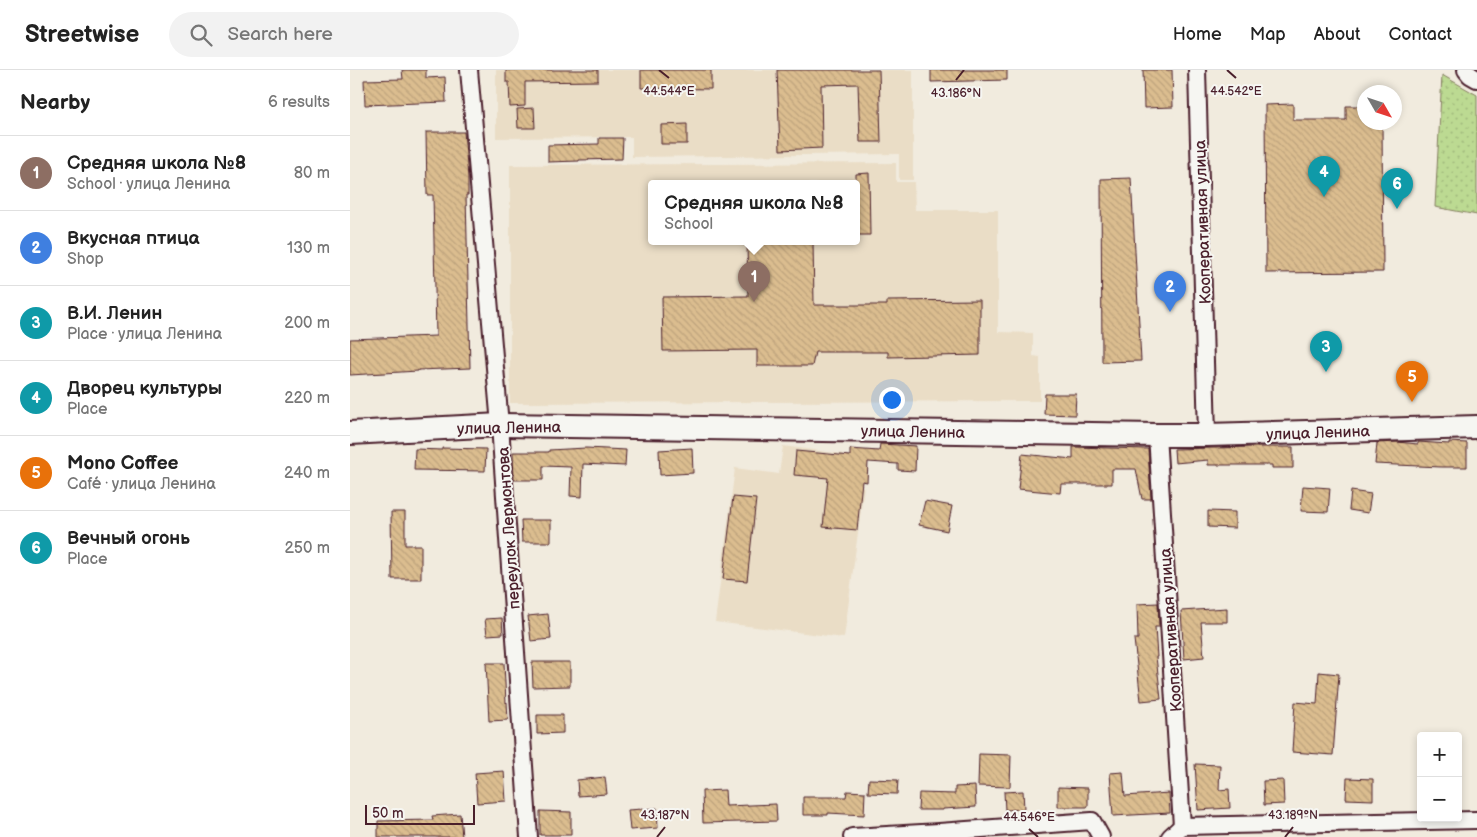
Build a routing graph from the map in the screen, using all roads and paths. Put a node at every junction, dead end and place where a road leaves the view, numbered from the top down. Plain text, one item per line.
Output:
1 (469, 70) edge
2 (1197, 70) edge
3 (1466, 70) edge
4 (1477, 79) edge
5 (500, 425) junction
6 (1477, 428) edge
7 (350, 433) edge
8 (1157, 435) junction
9 (1207, 435) junction
10 (1477, 820) edge
11 (1176, 832) edge
12 (529, 837) edge
13 (852, 837) edge
14 (1101, 837) edge

1 - 5 street, переулок Лермонтова
2 - 9 street, Кооперативная улица
3 - 4 street
5 - 7 street, улица Ленина
5 - 8 street, улица Ленина
5 - 12 street, переулок Лермонтова
6 - 9 street, улица Ленина
8 - 9 street, улица Ленина
8 - 11 street, Кооперативная улица
10 - 11 street
13 - 14 street

